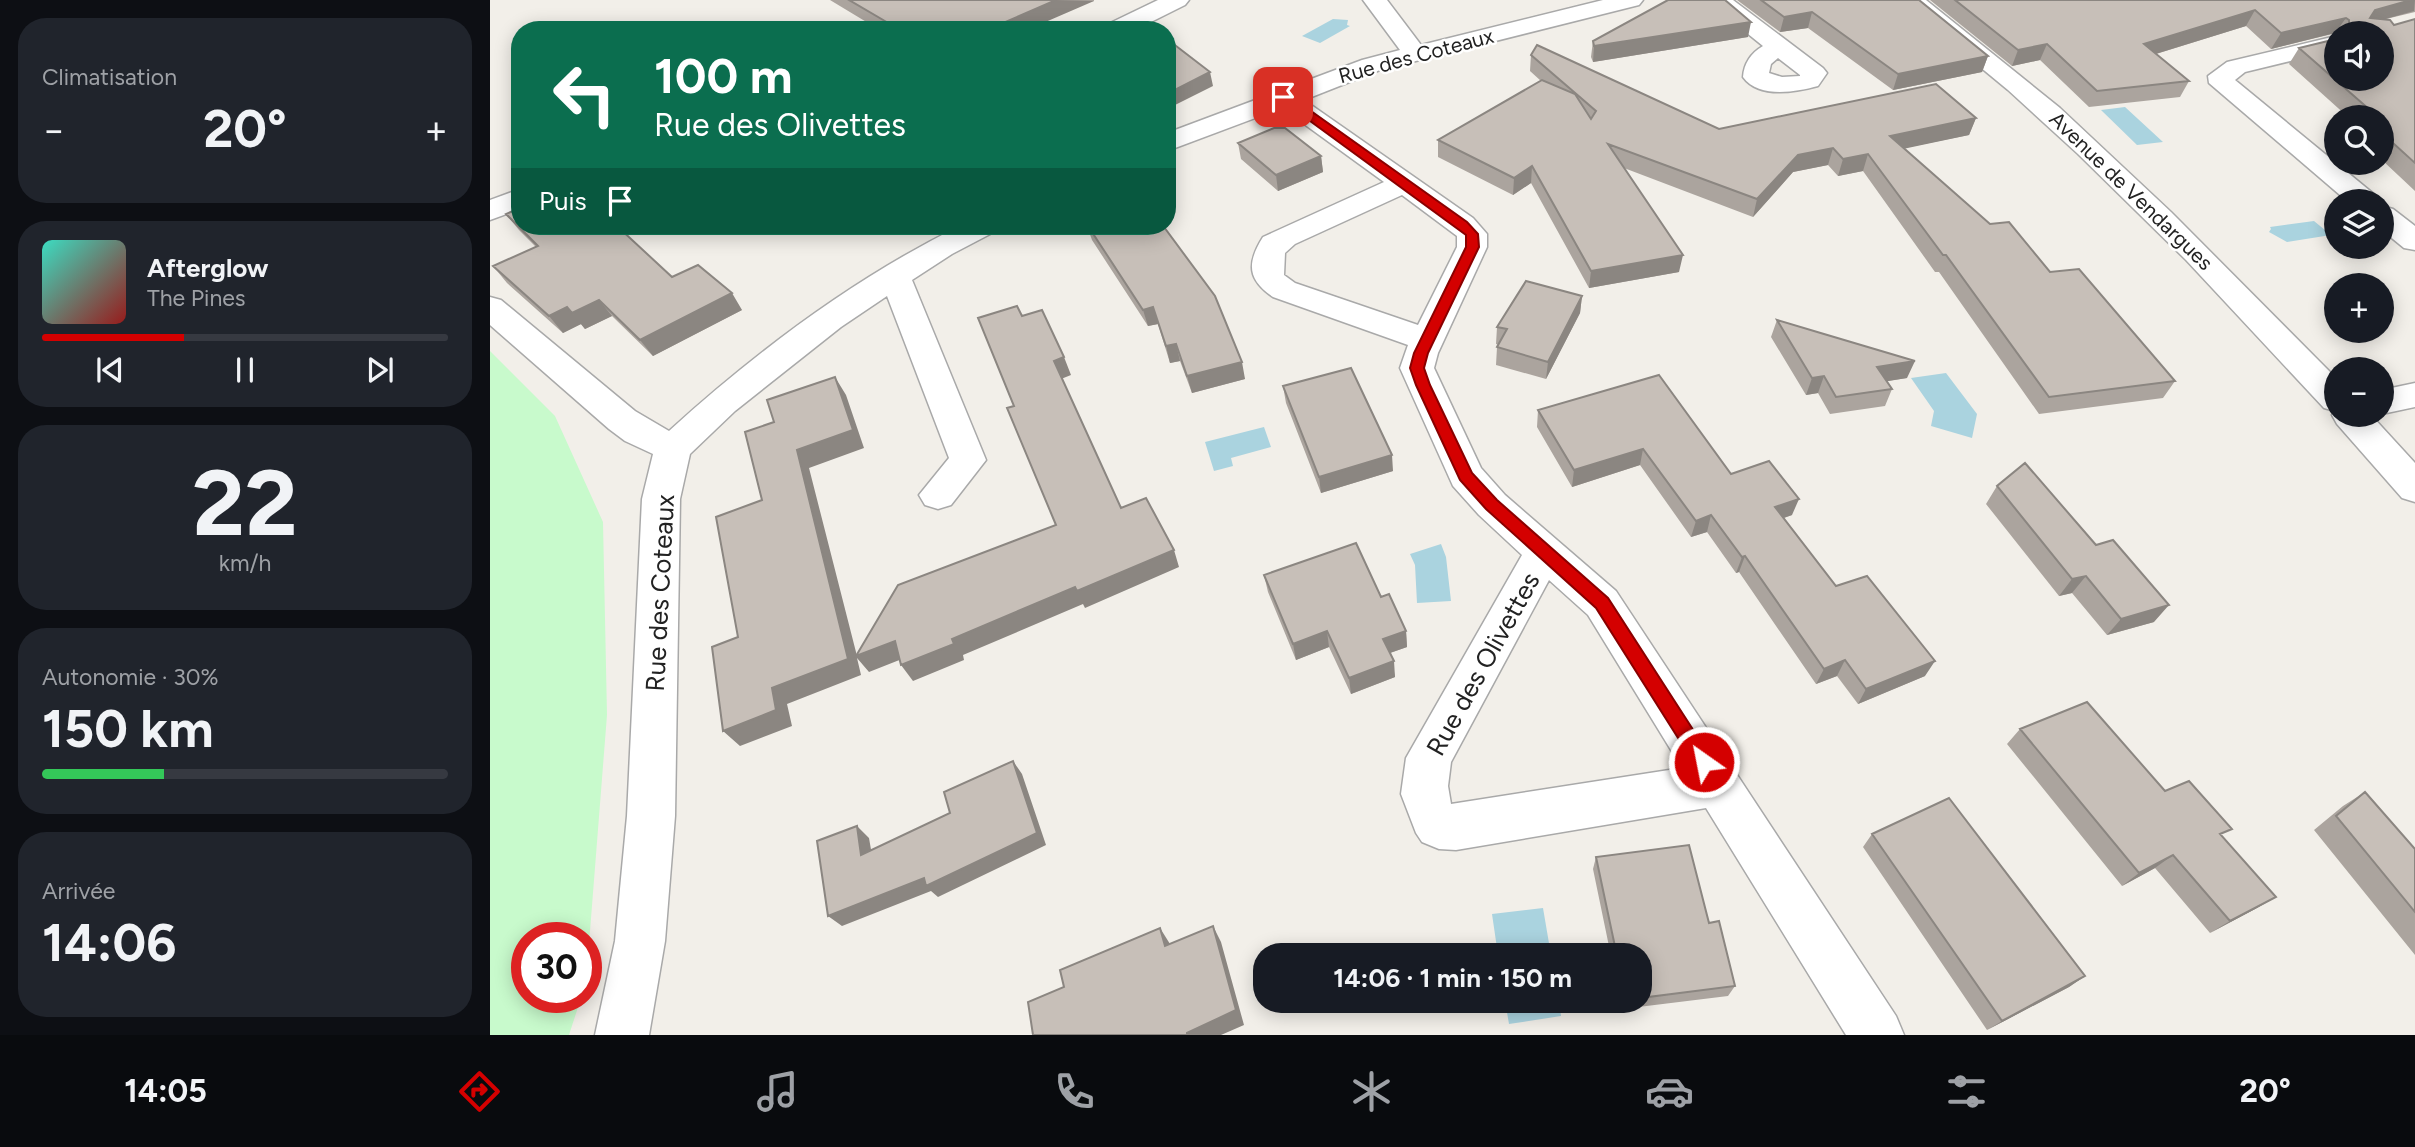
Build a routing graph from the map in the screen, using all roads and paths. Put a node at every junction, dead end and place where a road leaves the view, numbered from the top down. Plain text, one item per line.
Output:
1 (1177, 0) edge
2 (1375, 0) edge
3 (1631, 0) edge
4 (1717, 0) edge
5 (1911, 0) edge
6 (1134, 21) edge
7 (2324, 46) edge
8 (1779, 48) dead end
9 (1415, 54) junction
10 (1283, 97) junction
11 (1176, 139) edge
12 (1405, 183) junction
13 (2350, 189) edge
14 (511, 202) edge
15 (490, 211) edge
16 (2394, 224) edge
17 (965, 235) edge
18 (2415, 241) edge
19 (895, 276) junction
20 (490, 308) edge
21 (1428, 340) junction
22 (2324, 386) edge
23 (2415, 395) edge
24 (2394, 399) edge
25 (2361, 427) edge
26 (673, 448) junction
27 (2415, 488) edge
28 (938, 495) dead end
29 (1545, 551) junction
30 (1718, 784) junction
31 (622, 1035) edge
32 (1877, 1035) edge

1 - 6 street
2 - 9 street
3 - 9 street, Rue des Coteaux
4 - 8 street
5 - 22 street, Avenue de Vendargues
7 - 13 street
9 - 10 street, Rue des Coteaux
10 - 11 street, Rue des Coteaux
10 - 12 street, Rue des Olivettes
12 - 21 street, Rue des Olivettes
12 - 21 street
14 - 15 street
16 - 18 street
17 - 19 street
19 - 26 street
19 - 28 street
20 - 26 street
21 - 29 street, Rue des Olivettes
23 - 24 street
25 - 27 street
26 - 31 street, Rue des Coteaux
29 - 30 street, Rue des Olivettes
29 - 30 street, Rue des Olivettes
30 - 32 street, Rue des Olivettes

